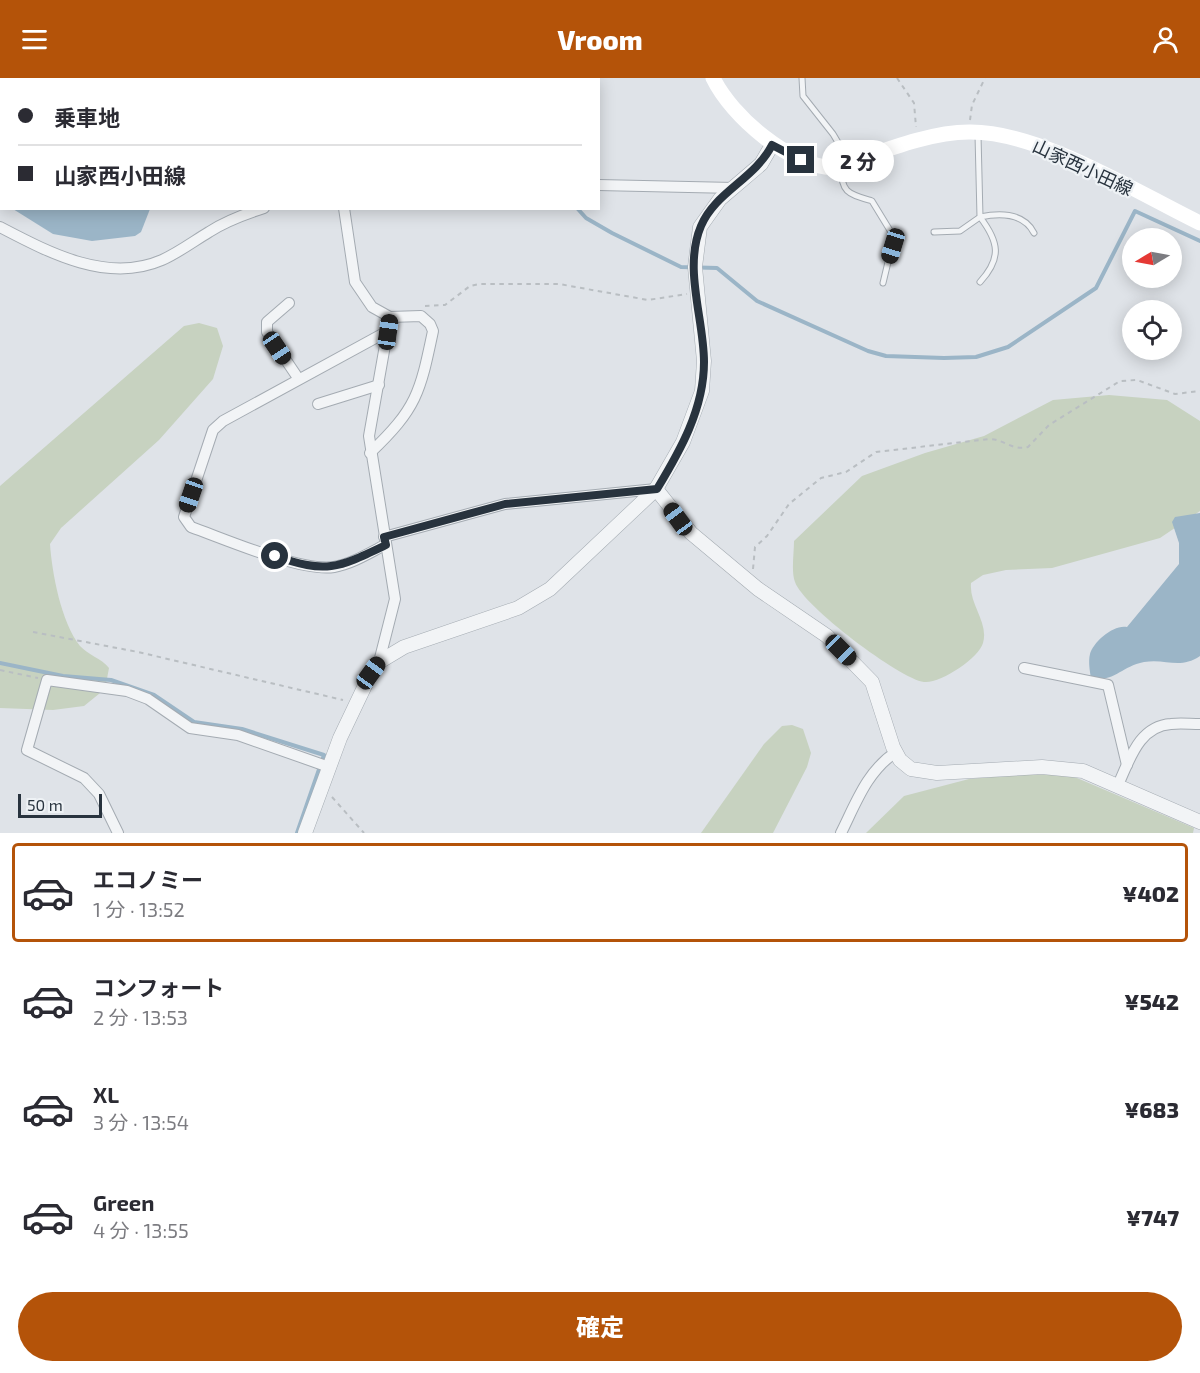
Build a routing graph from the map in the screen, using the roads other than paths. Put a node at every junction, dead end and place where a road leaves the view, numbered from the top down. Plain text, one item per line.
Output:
1 (713, 78) edge
2 (802, 78) edge
3 (973, 132) junction
4 (772, 145) junction
5 (845, 164) junction
6 (600, 185) edge
7 (734, 188) junction
8 (257, 210) edge
9 (344, 210) edge
10 (980, 217) junction
11 (1200, 224) edge
12 (0, 226) edge
13 (934, 232) dead end
14 (1034, 233) dead end
15 (980, 282) dead end
16 (884, 283) dead end
17 (289, 303) dead end
18 (390, 317) junction
19 (388, 332) junction
20 (298, 378) junction
21 (380, 385) junction
22 (318, 404) dead end
23 (370, 453) junction
24 (657, 489) junction
25 (385, 541) junction
26 (379, 662) junction
27 (1024, 668) dead end
28 (1200, 724) edge
29 (896, 752) junction
30 (1127, 765) junction
31 (329, 767) junction
32 (1117, 787) junction
33 (1200, 822) edge
34 (118, 833) edge
35 (305, 833) edge
36 (841, 833) edge

1 - 4 main road, 山家西小田線
2 - 5 lane
3 - 5 main road, 山家西小田線
3 - 10 lane
3 - 11 main road, 山家西小田線
4 - 5 main road, 山家西小田線
4 - 7 street
5 - 16 lane
6 - 7 street
7 - 24 street
8 - 12 street
9 - 18 street
10 - 13 lane
10 - 14 lane
10 - 15 lane
17 - 20 street
18 - 19 street
18 - 23 street
19 - 20 street
19 - 21 street
20 - 25 street
21 - 22 street
21 - 23 street
23 - 25 street
24 - 25 street
24 - 26 street
24 - 29 street
25 - 26 street
26 - 31 street
27 - 30 street
28 - 30 street
29 - 32 street
29 - 36 street
30 - 32 street
31 - 34 street
31 - 35 street
32 - 33 street

